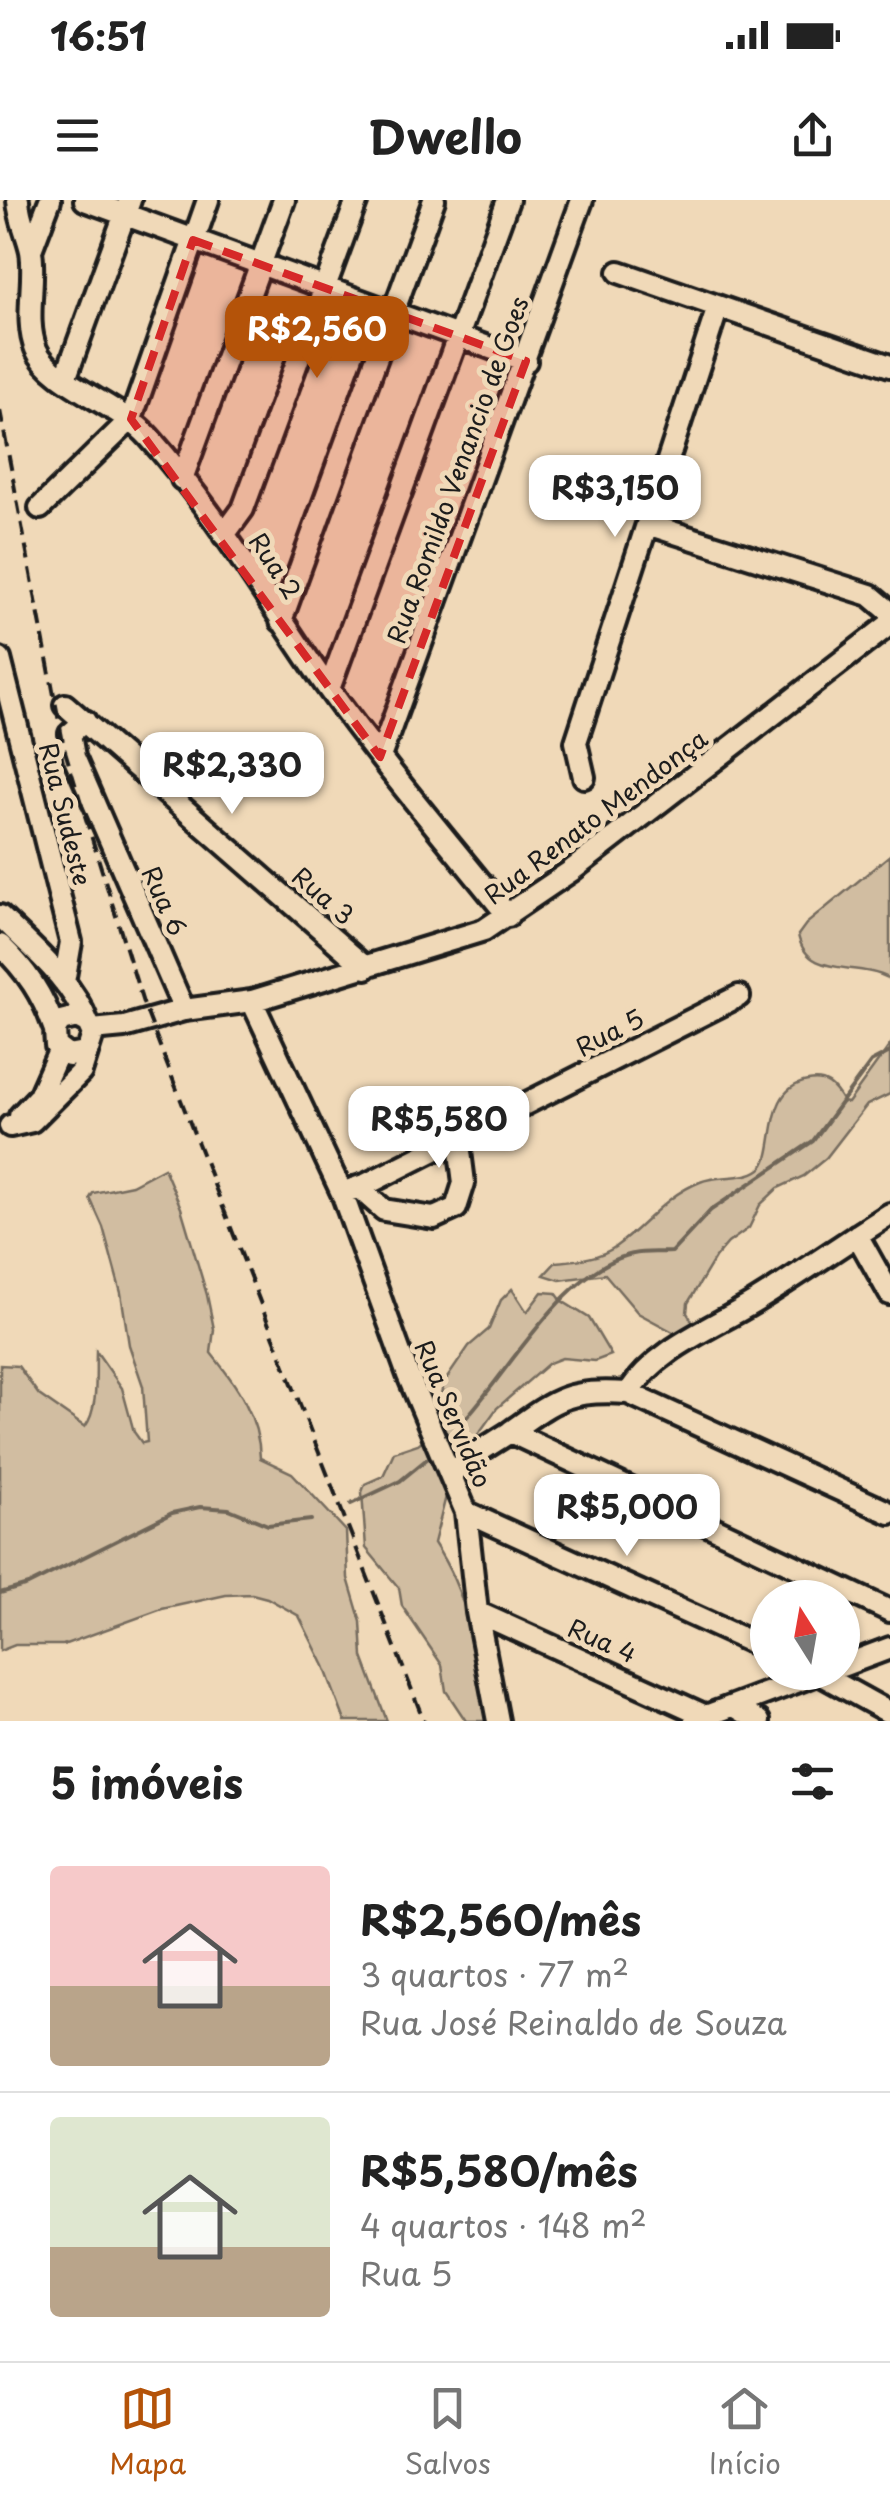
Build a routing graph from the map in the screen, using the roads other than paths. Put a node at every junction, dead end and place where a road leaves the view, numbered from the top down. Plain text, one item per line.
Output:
1 (18, 200) edge
2 (50, 200) edge
3 (85, 200) edge
4 (208, 200) edge
5 (284, 200) edge
6 (357, 200) edge
7 (434, 200) edge
8 (508, 200) edge
9 (582, 200) edge
10 (128, 208) edge
11 (193, 240) junction
12 (30, 250) junction
13 (261, 263) junction
14 (619, 272) dead end
15 (326, 286) junction
16 (718, 307) junction
17 (392, 310) junction
18 (460, 336) junction
19 (526, 360) junction
20 (890, 366) edge
21 (65, 379) junction
22 (131, 419) junction
23 (182, 479) junction
24 (40, 508) dead end
25 (647, 524) junction
26 (224, 536) junction
27 (890, 612) edge
28 (281, 621) junction
29 (890, 624) edge
30 (0, 659) edge
31 (329, 690) junction
32 (65, 705) dead end
33 (85, 722) junction
34 (380, 757) junction
35 (584, 776) dead end
36 (0, 916) edge
37 (508, 916) junction
38 (0, 946) edge
39 (366, 968) junction
40 (64, 982) junction
41 (739, 996) dead end
42 (252, 1001) junction
43 (184, 1010) junction
44 (89, 1037) junction
45 (57, 1040) junction
46 (5, 1129) edge
47 (458, 1136) junction
48 (350, 1190) junction
49 (890, 1214) edge
50 (857, 1235) junction
51 (890, 1294) edge
52 (628, 1393) junction
53 (510, 1432) junction
54 (452, 1474) junction
55 (466, 1512) junction
56 (890, 1513) edge
57 (890, 1611) edge
58 (477, 1612) junction
59 (750, 1642) edge
60 (890, 1648) edge
61 (860, 1659) edge
62 (776, 1690) edge
63 (850, 1690) edge
64 (734, 1706) junction
65 (890, 1713) edge
66 (501, 1717) edge
67 (700, 1718) edge
68 (760, 1721) edge

1 - 12 street
2 - 12 street
3 - 10 street
4 - 11 street
5 - 13 street
6 - 15 street
7 - 17 street
8 - 18 street
9 - 19 street, Rua Romildo Venancio de Goes
10 - 11 street
10 - 21 street
11 - 13 street
11 - 22 street
12 - 21 street, Rua 2
13 - 15 street
13 - 23 street
14 - 16 street
15 - 17 street
15 - 26 street
16 - 20 street
16 - 25 street
17 - 18 street
17 - 28 street
18 - 19 street
18 - 31 street
19 - 34 street, Rua Romildo Venancio de Goes
21 - 22 street, Rua 2
22 - 23 street, Rua 2
22 - 24 street
23 - 26 street, Rua 2
25 - 27 street
25 - 35 street
26 - 28 street, Rua 2
28 - 31 street, Rua 2
29 - 37 street, Rua Renato Mendonça
30 - 40 street, Rua Sudeste
31 - 34 street, Rua 2
32 - 33 street, Rua 3
33 - 39 street, Rua 3
33 - 43 street, Rua 6
34 - 37 street, Rua 2
36 - 40 street
37 - 39 street, Rua Renato Mendonça
38 - 45 street
39 - 42 street, Rua Renato Mendonça
40 - 44 street
41 - 47 street, Rua 5
42 - 43 street, Rua Renato Mendonça
42 - 48 street
43 - 44 street, Rua Renato Mendonça
44 - 45 street
44 - 45 street
44 - 46 street
45 - 46 street
47 - 48 street, Rua 5
47 - 48 street
48 - 54 street, Rua Servidão
49 - 50 street
50 - 51 street
50 - 52 street
52 - 53 street
52 - 56 street
53 - 54 street
53 - 57 street
54 - 55 street, Rua Servidão
55 - 58 street, Rua Servidão
55 - 59 street
58 - 66 street, Rua Servidão
58 - 67 street, Rua 4
60 - 61 street
62 - 64 street
63 - 65 street
64 - 67 street
64 - 68 street

